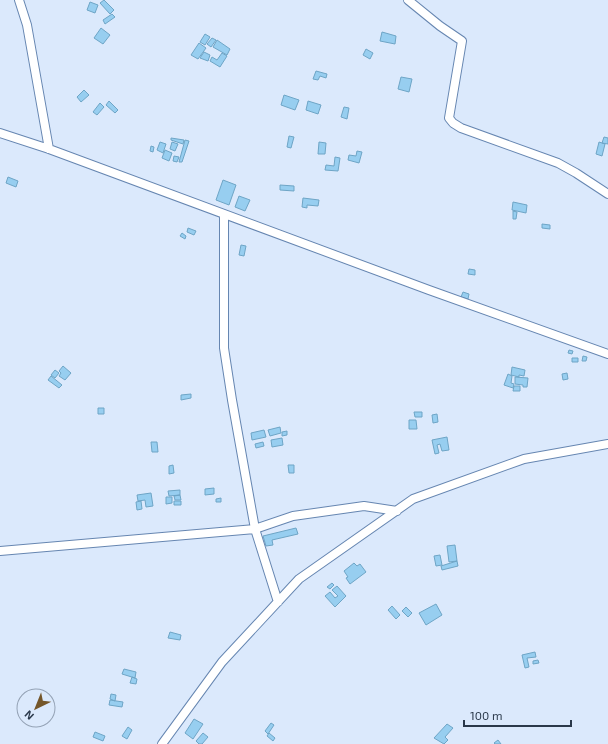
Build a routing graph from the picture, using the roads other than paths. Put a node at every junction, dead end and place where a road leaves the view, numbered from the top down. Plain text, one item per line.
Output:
1 (19, 0) edge
2 (408, 0) edge
3 (0, 132) edge
4 (49, 149) junction
5 (608, 194) edge
6 (224, 214) junction
7 (608, 354) edge
8 (608, 444) edge
9 (397, 511) junction
10 (255, 529) junction
11 (0, 551) edge
12 (278, 602) junction
13 (162, 744) edge

1 - 4 street
2 - 5 street
3 - 4 street
4 - 6 street
6 - 7 street
6 - 10 street
8 - 9 street
9 - 10 street
9 - 12 street
10 - 11 street
10 - 12 street
12 - 13 street

